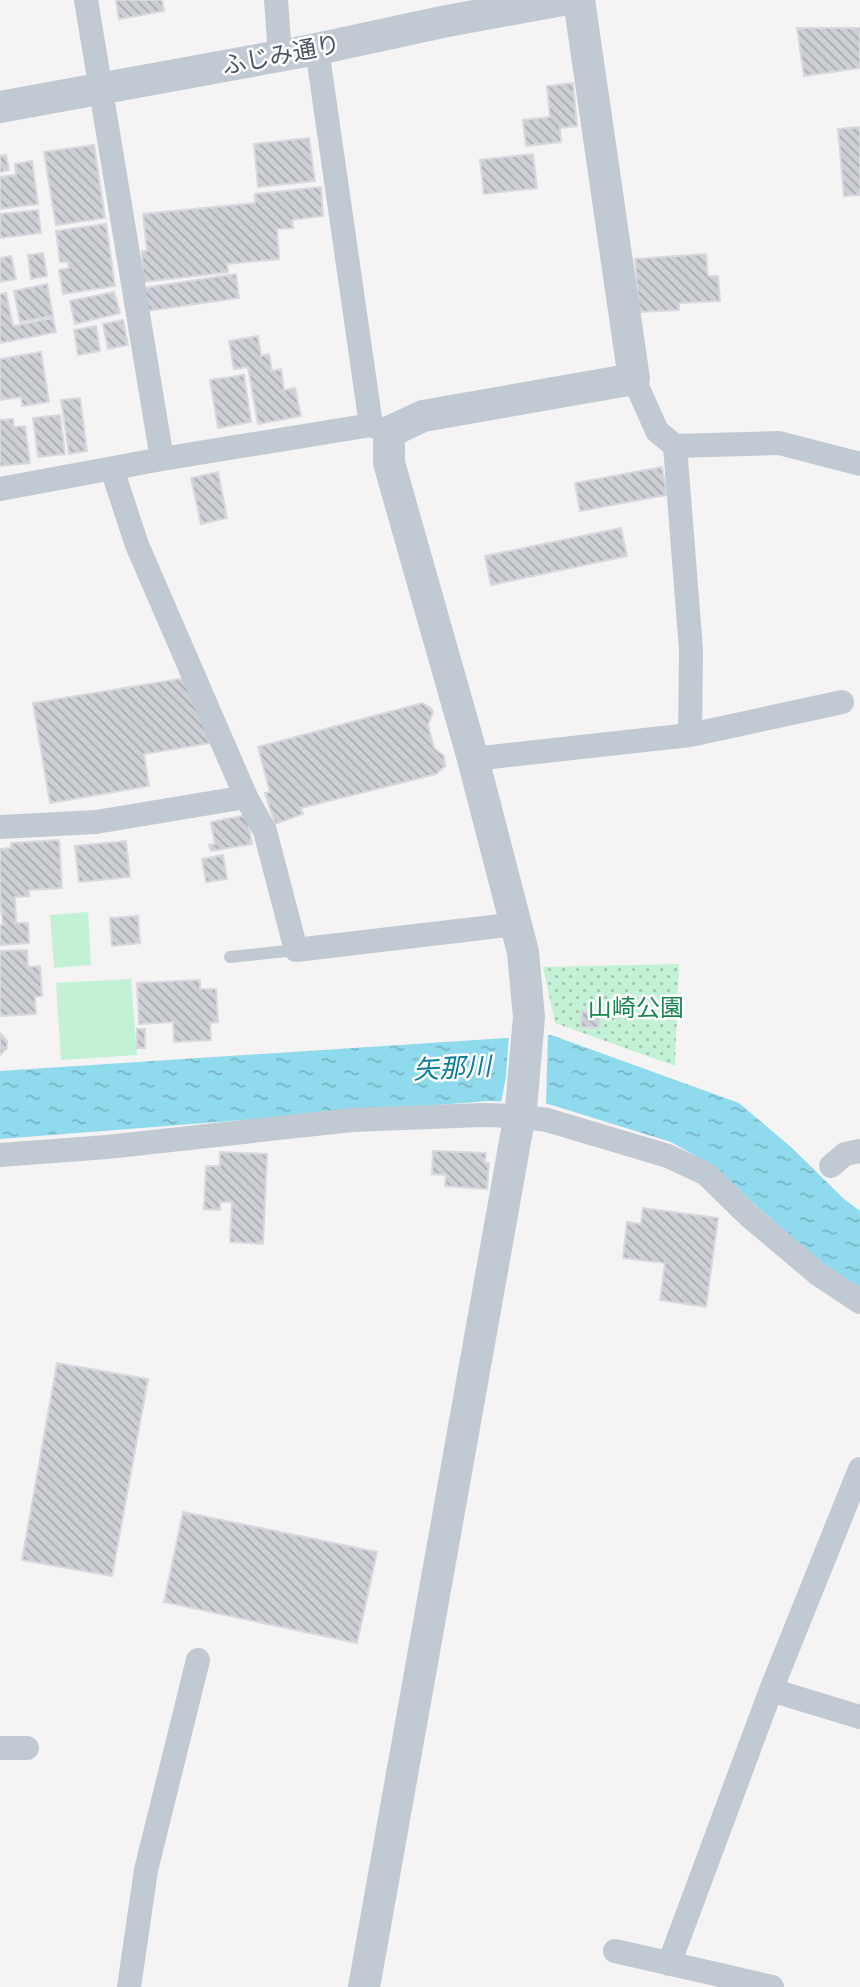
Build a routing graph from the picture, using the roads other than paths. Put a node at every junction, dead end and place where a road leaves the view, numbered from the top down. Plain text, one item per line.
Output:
1 (86, 0) edge
2 (276, 0) edge
3 (562, 0) edge
4 (579, 0) edge
5 (317, 48) junction
6 (280, 55) junction
7 (102, 88) junction
8 (0, 107) edge
9 (634, 379) junction
10 (380, 428) junction
11 (675, 446) junction
12 (162, 459) junction
13 (860, 464) edge
14 (112, 469) junction
15 (0, 489) edge
16 (842, 702) dead end
17 (690, 735) junction
18 (473, 759) junction
19 (246, 797) junction
20 (0, 827) edge
21 (516, 924) junction
22 (296, 950) junction
23 (230, 957) dead end
24 (520, 1112) junction
25 (860, 1151) edge
26 (0, 1155) edge
27 (831, 1166) dead end
28 (860, 1302) edge
29 (860, 1469) edge
30 (198, 1660) dead end
31 (771, 1690) junction
32 (860, 1717) edge
33 (0, 1748) edge
34 (27, 1748) dead end
35 (615, 1951) dead end
36 (668, 1964) junction
37 (129, 1987) edge
38 (364, 1987) edge
39 (772, 1987) edge

1 - 7 street
2 - 6 street
3 - 5 street, ふじみ通り
4 - 9 street
5 - 6 street, ふじみ通り
5 - 10 street
6 - 7 street, ふじみ通り
7 - 8 street, ふじみ通り
7 - 12 street
9 - 10 street
9 - 11 street
10 - 12 street
10 - 18 street
11 - 13 street
11 - 17 street
12 - 14 street
14 - 15 street
14 - 19 street
16 - 17 street
17 - 18 street
18 - 21 street
19 - 20 street
19 - 22 street
21 - 22 street
21 - 24 street
22 - 23 lane
24 - 26 street
24 - 28 street
24 - 38 street
25 - 27 street
29 - 31 street
30 - 37 street
31 - 32 street
31 - 36 street
33 - 34 street
35 - 36 street
36 - 39 street

